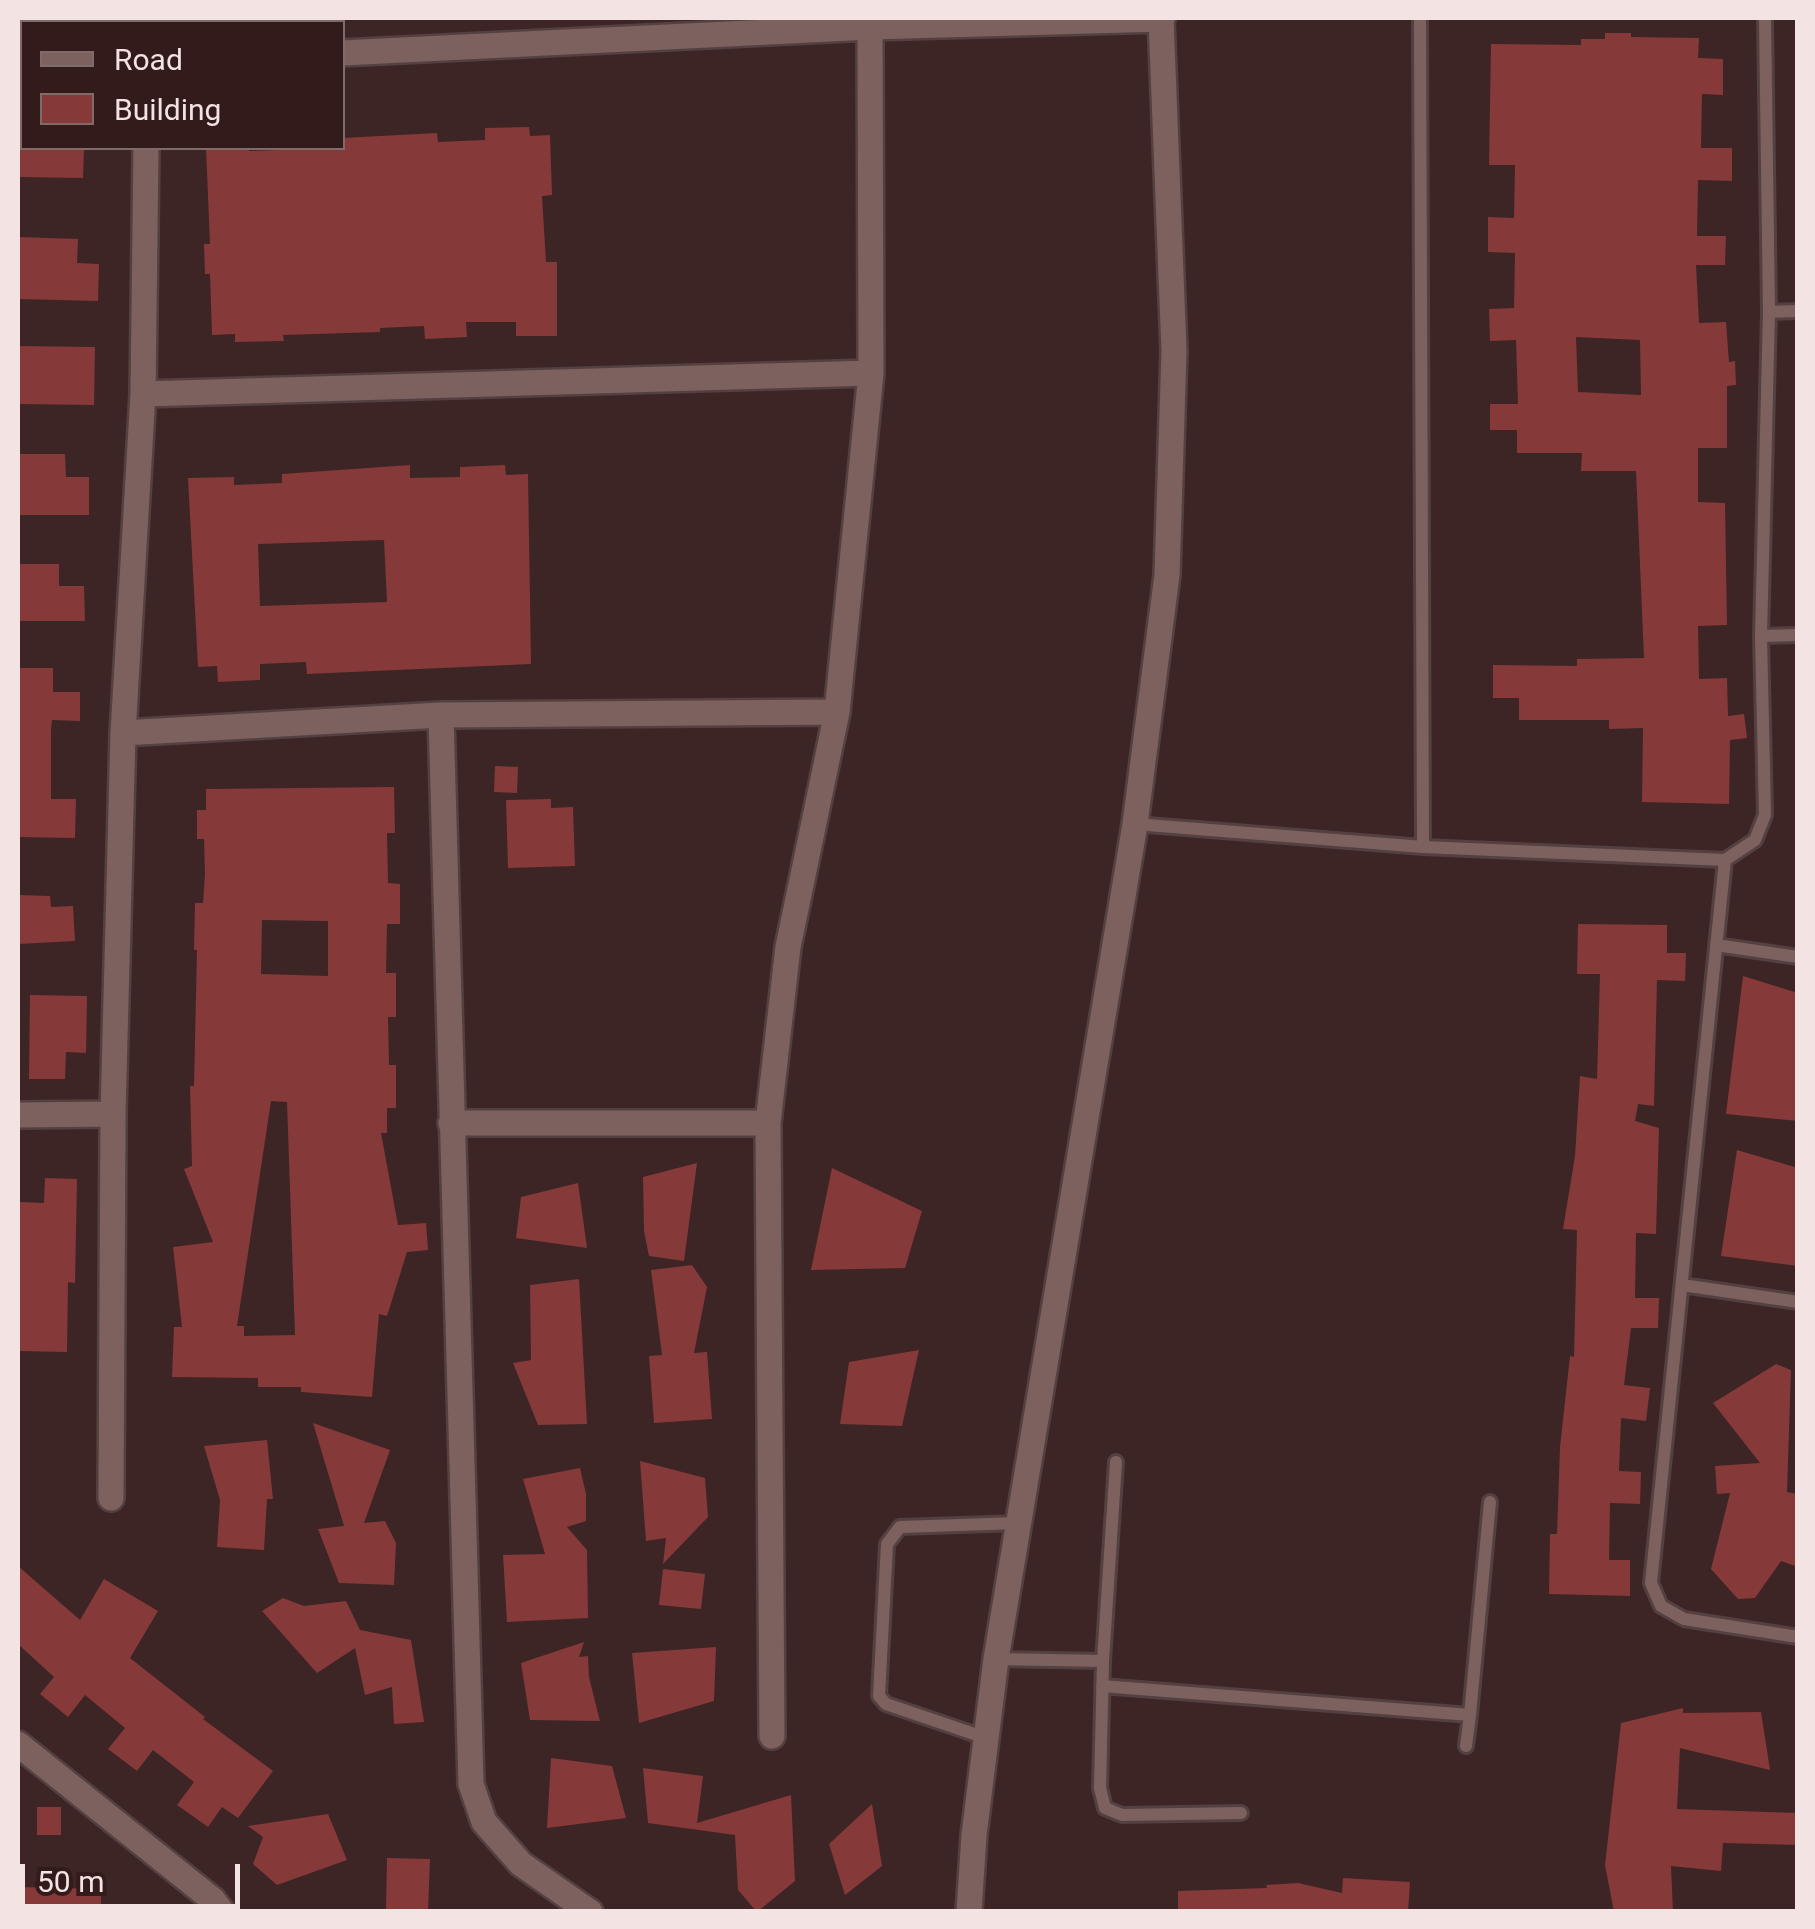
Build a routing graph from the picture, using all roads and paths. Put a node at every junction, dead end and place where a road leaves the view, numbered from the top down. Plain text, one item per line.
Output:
1 (1162, 18) edge
2 (1420, 18) edge
3 (1765, 18) edge
4 (870, 27) junction
5 (345, 53) edge
6 (146, 150) edge
7 (1769, 312) junction
8 (1798, 312) edge
9 (872, 373) junction
10 (143, 394) junction
11 (1798, 635) edge
12 (1760, 636) junction
13 (837, 712) junction
14 (441, 715) junction
15 (124, 734) junction
16 (1135, 824) junction
17 (1423, 846) junction
18 (1725, 860) junction
19 (1716, 944) junction
20 (1798, 957) edge
21 (113, 1114) junction
22 (18, 1115) edge
23 (451, 1122) junction
24 (768, 1124) junction
25 (1682, 1285) junction
26 (1798, 1302) edge
27 (1116, 1462) dead end
28 (111, 1498) dead end
29 (1490, 1502) dead end
30 (1019, 1523) junction
31 (1798, 1637) edge
32 (996, 1660) junction
33 (1103, 1662) junction
34 (1102, 1686) junction
35 (1470, 1715) junction
36 (772, 1736) dead end
37 (986, 1738) junction
38 (18, 1744) edge
39 (1466, 1746) dead end
40 (1241, 1813) dead end
41 (222, 1912) edge
42 (590, 1912) edge
43 (969, 1912) edge

1 - 4 street
1 - 16 street
2 - 17 lane
3 - 7 lane
4 - 5 street
4 - 9 street
6 - 10 street
7 - 8 lane
7 - 12 lane
9 - 10 street
9 - 13 street
10 - 15 street
11 - 12 lane
12 - 18 lane
13 - 14 street
13 - 24 street
14 - 15 street
14 - 23 street
15 - 21 street
16 - 17 lane
16 - 30 street
17 - 18 lane
18 - 19 lane
19 - 20 lane
19 - 25 lane
21 - 22 street
21 - 28 street
23 - 24 street
23 - 42 street
24 - 36 street
25 - 26 lane
25 - 31 lane
27 - 33 lane
29 - 35 lane
30 - 32 street
30 - 37 lane
32 - 33 lane
32 - 37 street
33 - 34 lane
34 - 35 lane
34 - 40 lane
35 - 39 lane
37 - 43 street
38 - 41 street

